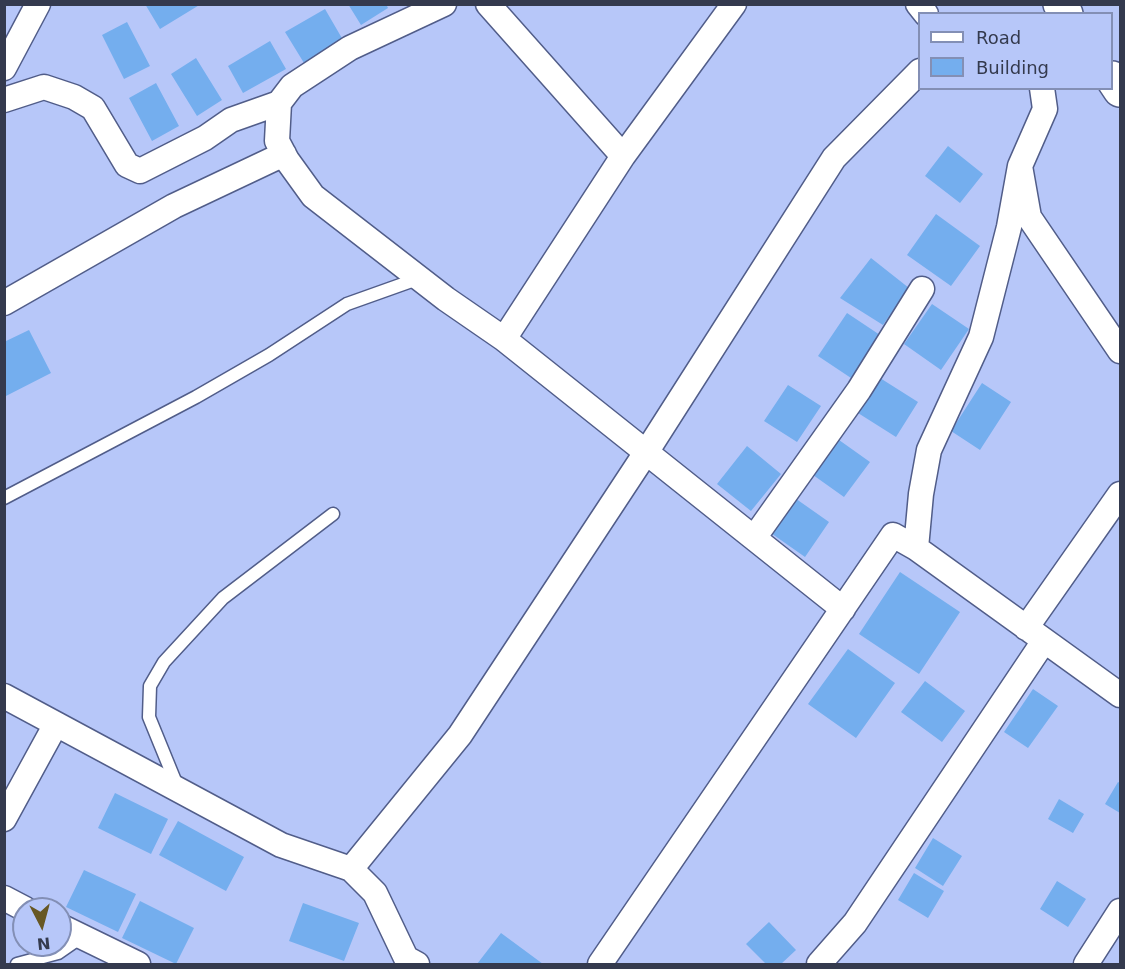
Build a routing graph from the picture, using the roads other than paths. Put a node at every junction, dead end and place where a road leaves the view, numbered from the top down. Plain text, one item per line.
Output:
1 (38, 4) edge
2 (444, 4) edge
3 (488, 4) edge
4 (734, 4) edge
5 (4, 68) edge
6 (918, 73) edge
7 (1042, 90) edge
8 (4, 100) edge
9 (279, 103) junction
10 (284, 154) junction
11 (623, 156) junction
12 (1020, 166) junction
13 (420, 278) junction
14 (922, 289) dead end
15 (4, 303) edge
16 (504, 339) junction
17 (1120, 351) edge
18 (647, 451) junction
19 (1120, 494) edge
20 (4, 498) edge
21 (333, 514) dead end
22 (754, 538) junction
23 (916, 548) junction
24 (843, 609) junction
25 (1035, 635) junction
26 (1120, 695) edge
27 (4, 696) edge
28 (56, 724) junction
29 (179, 791) junction
30 (4, 819) edge
31 (351, 869) junction
32 (1120, 911) edge
33 (72, 931) edge
34 (43, 957) edge
35 (17, 964) edge
36 (138, 964) edge
37 (417, 964) edge
38 (600, 964) edge
39 (819, 964) edge
40 (1086, 964) edge

1 - 5 street
2 - 9 street
3 - 11 street
4 - 11 street
6 - 18 street
7 - 12 street
8 - 9 street
9 - 10 street
10 - 13 street
10 - 15 street
11 - 16 street
12 - 17 street
12 - 23 street
13 - 16 street
13 - 20 lane
14 - 22 street
16 - 18 street
18 - 22 street
18 - 31 street
19 - 25 street
21 - 29 lane
22 - 24 street
23 - 24 street
23 - 25 street
24 - 38 street
25 - 26 street
25 - 39 street
27 - 28 street
28 - 29 street
28 - 30 street
29 - 31 street
31 - 37 street
32 - 40 street
33 - 36 street
34 - 35 lane

